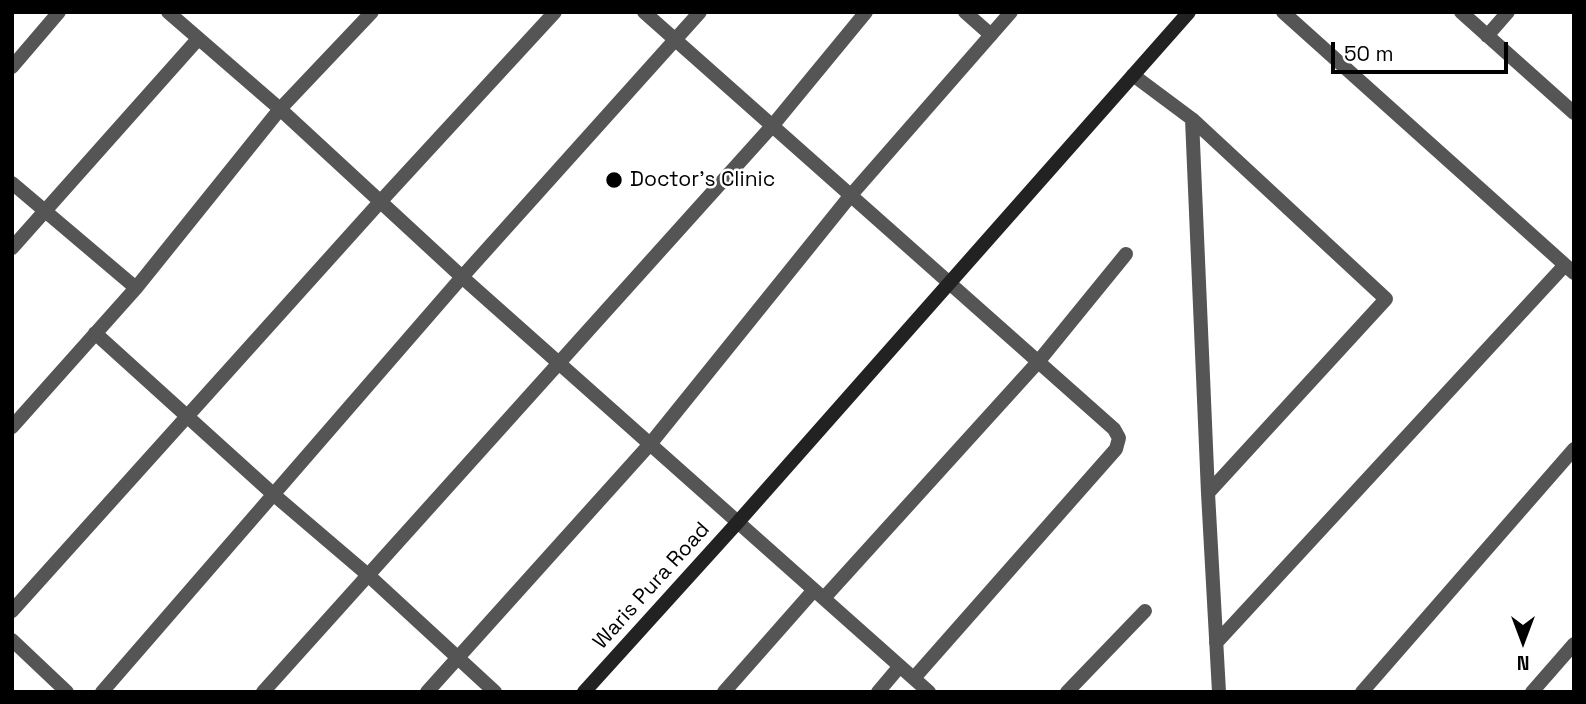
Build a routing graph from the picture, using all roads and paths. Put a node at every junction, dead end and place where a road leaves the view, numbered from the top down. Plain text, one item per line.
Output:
1 (60, 12) edge
2 (168, 12) edge
3 (193, 12) edge
4 (372, 12) edge
5 (555, 12) edge
6 (644, 12) edge
7 (700, 12) edge
8 (866, 12) edge
9 (965, 12) edge
10 (1011, 12) edge
11 (1189, 12) edge
12 (1283, 12) edge
13 (1461, 12) edge
14 (1508, 12) edge
15 (181, 24) junction
16 (991, 36) junction
17 (1488, 36) junction
18 (676, 38) junction
19 (198, 39) junction
20 (12, 68) edge
21 (1133, 75) junction
22 (280, 109) junction
23 (1574, 113) edge
24 (1192, 119) junction
25 (773, 125) junction
26 (12, 183) edge
27 (851, 194) junction
28 (380, 202) junction
29 (46, 210) junction
30 (12, 248) edge
31 (1126, 254) dead end
32 (1569, 269) edge
33 (462, 277) junction
34 (950, 283) junction
35 (136, 288) junction
36 (95, 334) junction
37 (560, 362) junction
38 (1038, 362) junction
39 (188, 416) junction
40 (12, 427) edge
41 (651, 443) junction
42 (1574, 449) edge
43 (1208, 493) junction
44 (273, 495) junction
45 (738, 522) junction
46 (368, 575) junction
47 (819, 594) junction
48 (12, 611) edge
49 (1144, 611) dead end
50 (12, 640) edge
51 (1216, 643) junction
52 (1574, 644) edge
53 (458, 657) junction
54 (900, 666) junction
55 (914, 678) junction
56 (67, 692) edge
57 (102, 692) edge
58 (263, 692) edge
59 (427, 692) edge
60 (495, 692) edge
61 (584, 692) edge
62 (724, 692) edge
63 (877, 692) edge
64 (929, 692) edge
65 (1068, 692) edge
66 (1219, 692) edge
67 (1362, 692) edge
68 (1532, 692) edge

1 - 20 street
2 - 15 street
3 - 15 street
4 - 22 street
5 - 28 street
6 - 18 street
7 - 18 street
8 - 25 street
9 - 16 street
10 - 16 street
11 - 21 main road, Waris Pura Road
12 - 32 street
13 - 17 street
14 - 17 street
15 - 19 street
16 - 27 street
17 - 23 street
18 - 25 street
18 - 33 street
19 - 22 street
19 - 29 street
21 - 24 street
21 - 34 main road, Waris Pura Road
22 - 28 street
22 - 35 street
24 - 43 street
24 - 43 street
25 - 27 street
25 - 37 street
26 - 29 street
27 - 34 street
27 - 41 street
28 - 33 street
28 - 39 street
29 - 30 street
29 - 35 street
31 - 38 street
32 - 51 street
33 - 37 street
33 - 44 street
34 - 38 street
34 - 45 main road, Waris Pura Road
35 - 36 street
36 - 39 street
36 - 40 street
37 - 41 street
37 - 46 street
38 - 47 street
38 - 55 street
39 - 44 street
39 - 48 street
41 - 45 street
41 - 53 street
42 - 67 street
43 - 51 street
44 - 46 street
44 - 57 street
45 - 47 street
45 - 61 main road, Waris Pura Road
46 - 53 street
46 - 58 street
47 - 54 street
47 - 62 street
49 - 65 street
50 - 56 street
51 - 66 street
52 - 68 street
53 - 59 street
53 - 60 street
54 - 55 street
54 - 63 street
55 - 64 street

